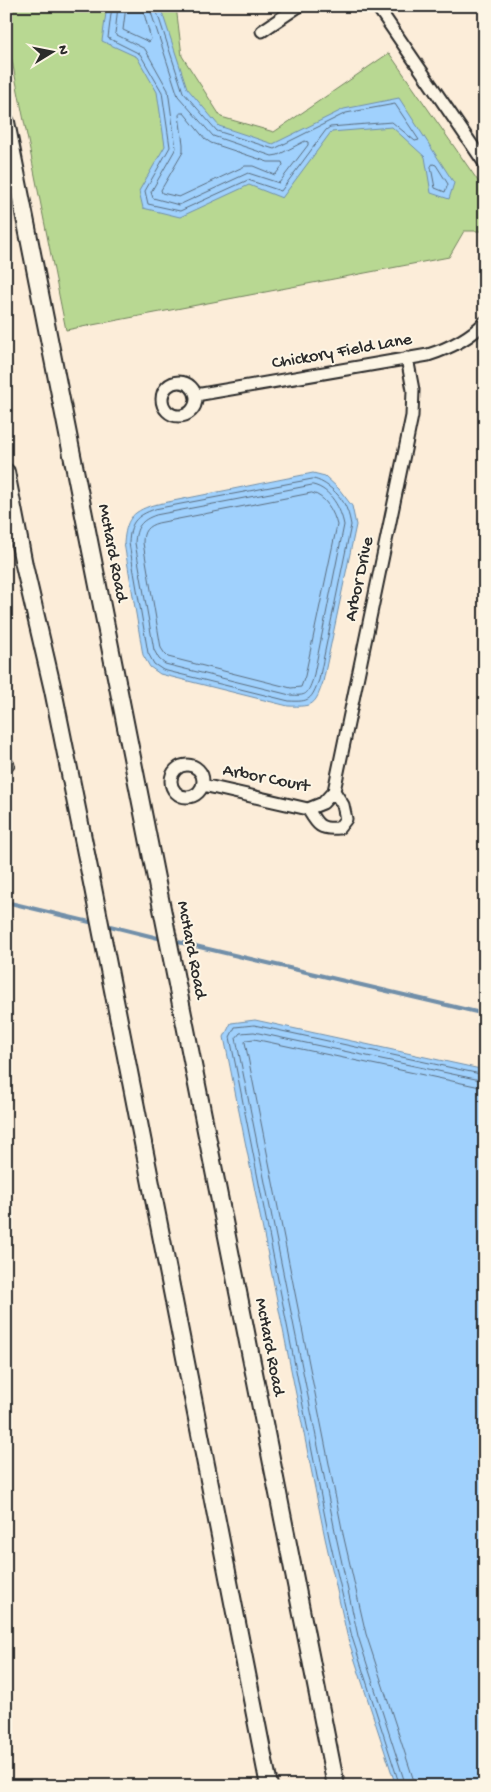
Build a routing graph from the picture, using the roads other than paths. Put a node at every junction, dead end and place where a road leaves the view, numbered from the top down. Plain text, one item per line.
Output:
1 (299, 6) edge
2 (377, 6) edge
3 (262, 31) dead end
4 (6, 122) edge
5 (485, 164) edge
6 (485, 322) edge
7 (407, 358) junction
8 (196, 395) dead end
9 (6, 472) edge
10 (203, 785) dead end
11 (334, 790) junction
12 (323, 803) joint
13 (308, 809) junction
14 (269, 1786) edge
15 (336, 1786) edge

1 - 3 street
2 - 5 street
4 - 15 main road, McHard Road
6 - 7 street, Chickory Field Lane
7 - 8 street, Chickory Field Lane
7 - 11 street, Arbor Drive
9 - 14 main road
10 - 13 street, Arbor Court
11 - 12 street, Arbor Drive
11 - 13 street
12 - 13 street, Arbor Court

